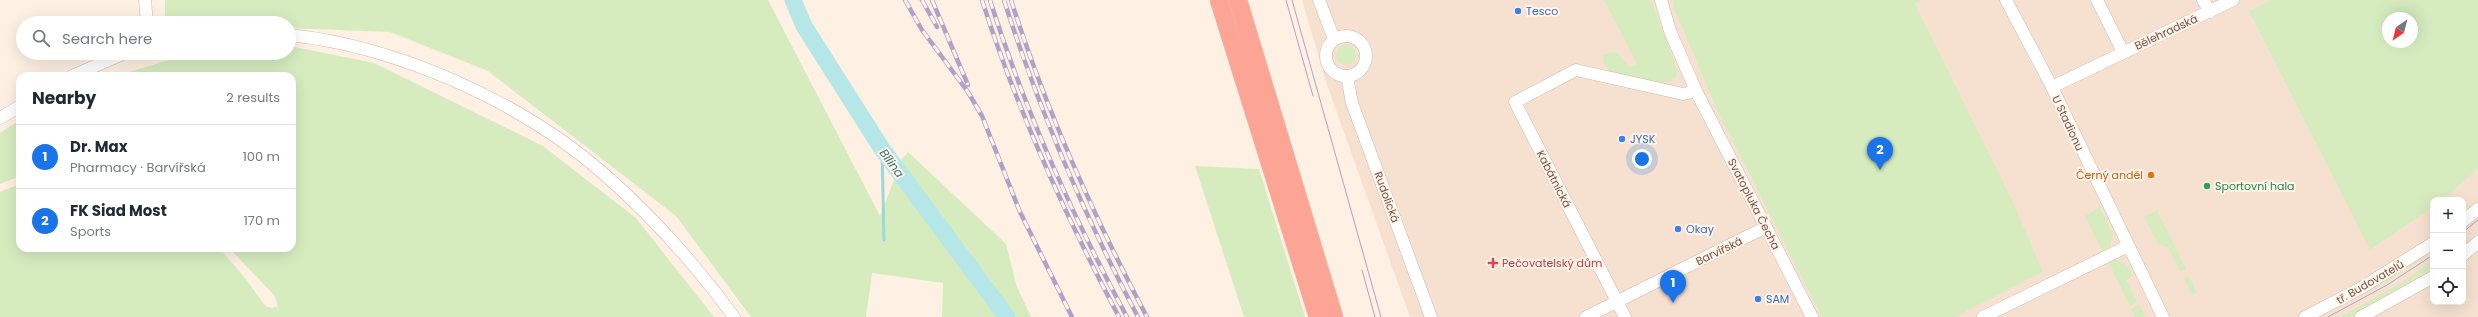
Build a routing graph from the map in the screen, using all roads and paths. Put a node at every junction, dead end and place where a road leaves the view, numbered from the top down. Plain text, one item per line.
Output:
1 (145, 0) edge
2 (1219, 0) edge
3 (1238, 0) edge
4 (1242, 0) edge
5 (1319, 0) edge
6 (1661, 0) edge
7 (2006, 0) edge
8 (2097, 0) edge
9 (2203, 0) edge
10 (2233, 0) edge
11 (2210, 12) junction
12 (146, 16) edge
13 (1245, 23) junction
14 (296, 36) edge
15 (1334, 39) junction
16 (2123, 52) junction
17 (110, 60) edge
18 (81, 72) edge
19 (1346, 76) junction
20 (2052, 87) junction
21 (1696, 91) junction
22 (16, 108) edge
23 (0, 118) edge
24 (2478, 209) edge
25 (2466, 219) edge
26 (1766, 227) junction
27 (2478, 242) edge
28 (2430, 245) edge
29 (2128, 246) junction
30 (2466, 252) edge
31 (2430, 279) edge
32 (1616, 302) junction
33 (734, 317) edge
34 (1318, 317) edge
35 (1334, 317) edge
36 (1432, 317) edge
37 (1586, 317) edge
38 (1625, 317) edge
39 (1812, 317) edge
40 (1982, 317) edge
41 (2163, 317) edge
42 (2304, 317) edge
43 (2361, 317) edge

1 - 12 street
2 - 34 highway
3 - 13 highway
4 - 13 highway
5 - 15 street
6 - 21 street, Svatopluka Čecha
7 - 20 street, U Stadionu
8 - 16 street, Bělehradská
9 - 11 street, Bělehradská
10 - 11 street, Bělehradská
11 - 16 street, Bělehradská
13 - 35 highway
14 - 33 street
15 - 19 street
15 - 19 street
16 - 20 street, Bělehradská
17 - 18 street
19 - 36 street, Rudolická
20 - 29 street, U Stadionu
21 - 26 street, Svatopluka Čecha
21 - 32 street, Kabátnická
22 - 23 street
24 - 25 street
26 - 32 street, Barvířská
26 - 39 street, Svatopluka Čecha
27 - 30 street
28 - 42 street, tř. Budovatelů
29 - 40 street
29 - 41 street, U Stadionu
31 - 43 street
32 - 37 street, Barvířská
32 - 38 street, Kabátnická

